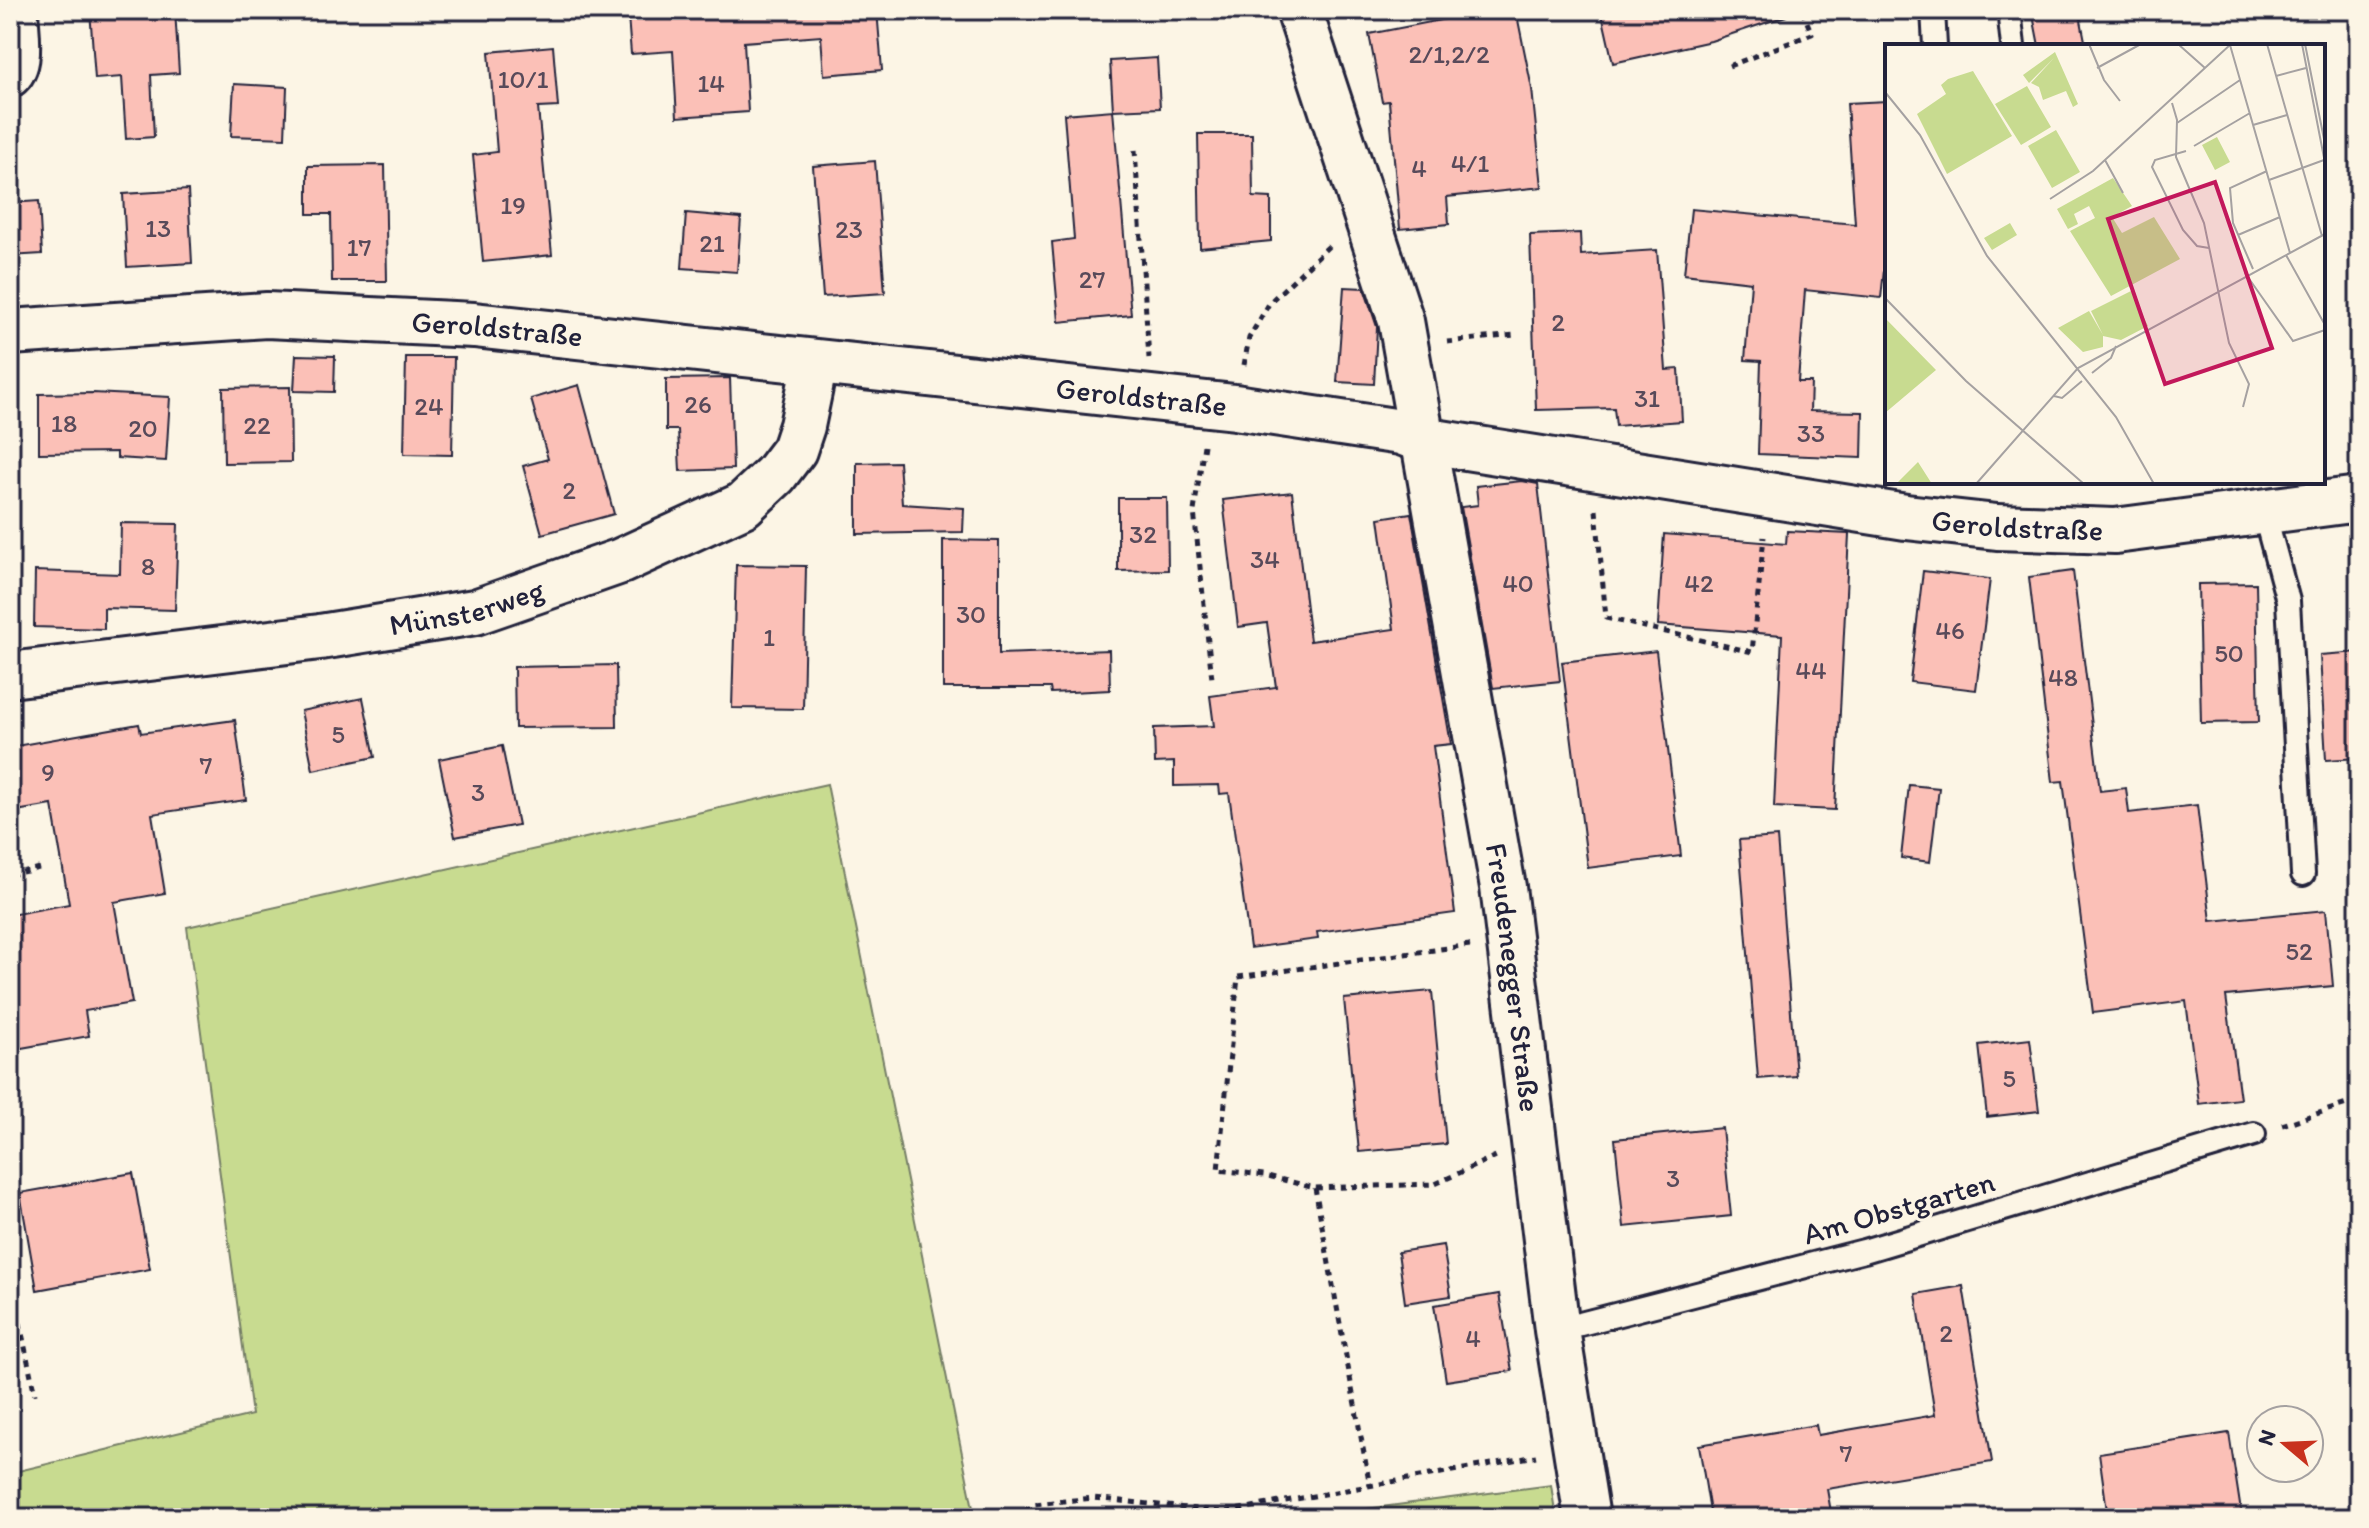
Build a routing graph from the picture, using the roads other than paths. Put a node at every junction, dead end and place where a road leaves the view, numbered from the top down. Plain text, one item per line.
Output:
1 (26, 10) edge
2 (1933, 10) edge
3 (2009, 10) edge
4 (1310, 12) edge
5 (1935, 44) edge
6 (2013, 44) edge
7 (10, 87) edge
8 (10, 332) edge
9 (815, 363) junction
10 (1422, 440) junction
11 (2359, 499) edge
12 (2264, 512) junction
13 (10, 675) edge
14 (2303, 874) dead end
15 (2254, 1134) road end
16 (1557, 1330) junction
17 (1587, 1518) edge

1 - 7 lane
2 - 5 lane
3 - 6 lane
4 - 10 street, Freudenegger Straße
8 - 9 street, Geroldstraße
9 - 10 street, Geroldstraße
9 - 13 street, Münsterweg
10 - 12 street, Geroldstraße
10 - 16 street, Freudenegger Straße
11 - 12 street, Geroldstraße
12 - 14 lane
15 - 16 lane, Am Obstgarten
16 - 17 street, Freudenegger Straße

